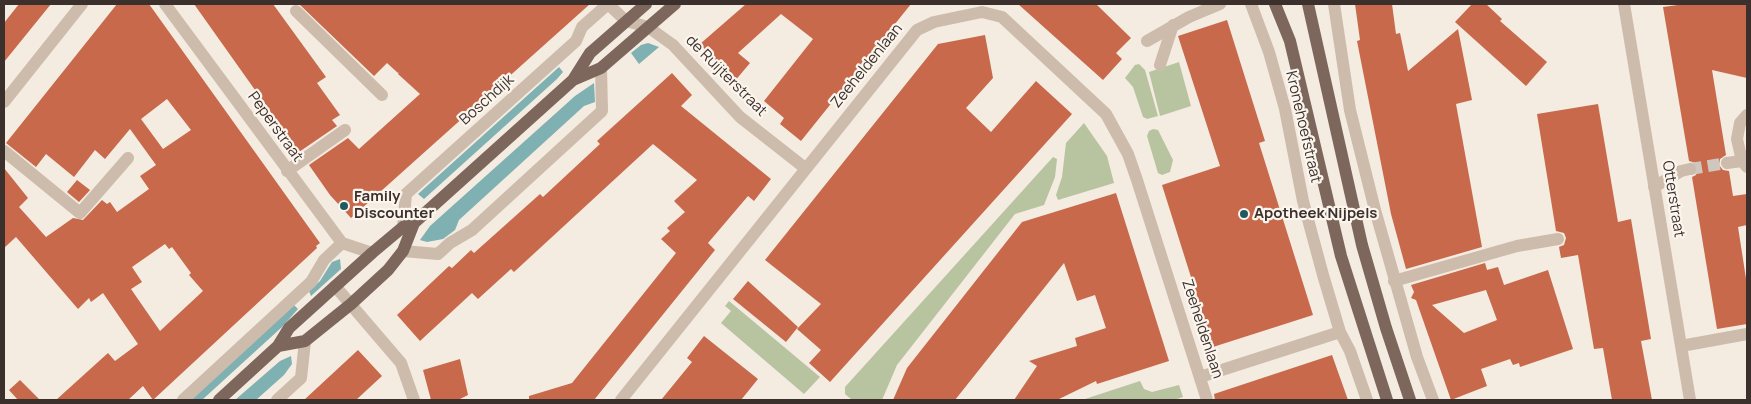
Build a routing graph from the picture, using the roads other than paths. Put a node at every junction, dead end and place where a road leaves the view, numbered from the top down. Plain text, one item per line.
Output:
1 (82, 4) edge
2 (165, 4) edge
3 (608, 4) edge
4 (646, 4) edge
5 (675, 4) edge
6 (1220, 4) edge
7 (1251, 4) edge
8 (1275, 4) edge
9 (1308, 4) edge
10 (1334, 4) edge
11 (1624, 4) edge
12 (296, 11) dead end
13 (626, 21) junction
14 (1173, 25) junction
15 (648, 27) junction
16 (1147, 41) dead end
17 (1160, 65) dead end
18 (601, 68) junction
19 (573, 80) junction
20 (382, 95) dead end
21 (4, 102) edge
22 (1747, 115) edge
23 (345, 130) dead end
24 (4, 151) edge
25 (128, 158) dead end
26 (1727, 163) tunnel mouth
27 (1745, 164) edge
28 (805, 168) junction
29 (1690, 169) tunnel mouth
30 (287, 171) junction
31 (1654, 187) junction
32 (409, 225) junction
33 (1558, 239) dead end
34 (342, 243) junction
35 (403, 251) junction
36 (372, 253) junction
37 (1394, 281) junction
38 (335, 286) junction
39 (351, 304) junction
40 (1340, 332) junction
41 (1747, 334) edge
42 (305, 341) junction
43 (278, 346) junction
44 (1681, 346) junction
45 (1200, 377) junction
46 (183, 400) edge
47 (219, 400) edge
48 (277, 400) edge
49 (414, 400) edge
50 (621, 400) edge
51 (1207, 400) edge
52 (1367, 400) edge
53 (1387, 400) edge
54 (1410, 400) edge
55 (1433, 400) edge
56 (1690, 400) edge

1 - 21 street
2 - 30 street, Peperstraat
3 - 13 street
3 - 32 street, Boschdijk
4 - 13 main road, Boschdijk
5 - 15 main road, Boschdijk
6 - 14 street
7 - 40 street, Kronehoefstraat
8 - 53 main road, Kronehoefstraat
9 - 54 main road, Kronehoefstraat
10 - 37 street
11 - 31 street, Otterstraat
12 - 20 street
13 - 15 street
13 - 19 main road, Boschdijk
14 - 16 street
14 - 17 street
15 - 18 main road, Boschdijk
15 - 28 street, de Ruijterstraat
18 - 19 main road, Boschdijk
18 - 35 street
19 - 32 main road, Boschdijk
22 - 27 street
23 - 30 street
24 - 25 street
26 - 27 street
28 - 45 street, Zeeheldenlaan
28 - 50 street, Zeeheldenlaan
29 - 31 street
30 - 34 street, Peperstraat
31 - 44 street, Otterstraat
32 - 35 main road, Boschdijk
32 - 36 main road, Boschdijk
33 - 37 street
34 - 36 street
34 - 46 street
35 - 39 main road, Boschdijk
36 - 38 main road, Boschdijk
37 - 55 street
38 - 39 street
38 - 43 main road, Boschdijk
39 - 42 main road, Boschdijk
39 - 49 street
40 - 45 street
40 - 52 street, Kronehoefstraat
41 - 44 street
42 - 43 main road, Boschdijk
42 - 48 street
43 - 47 main road, Boschdijk
44 - 56 street, Otterstraat
45 - 51 street, Zeeheldenlaan

